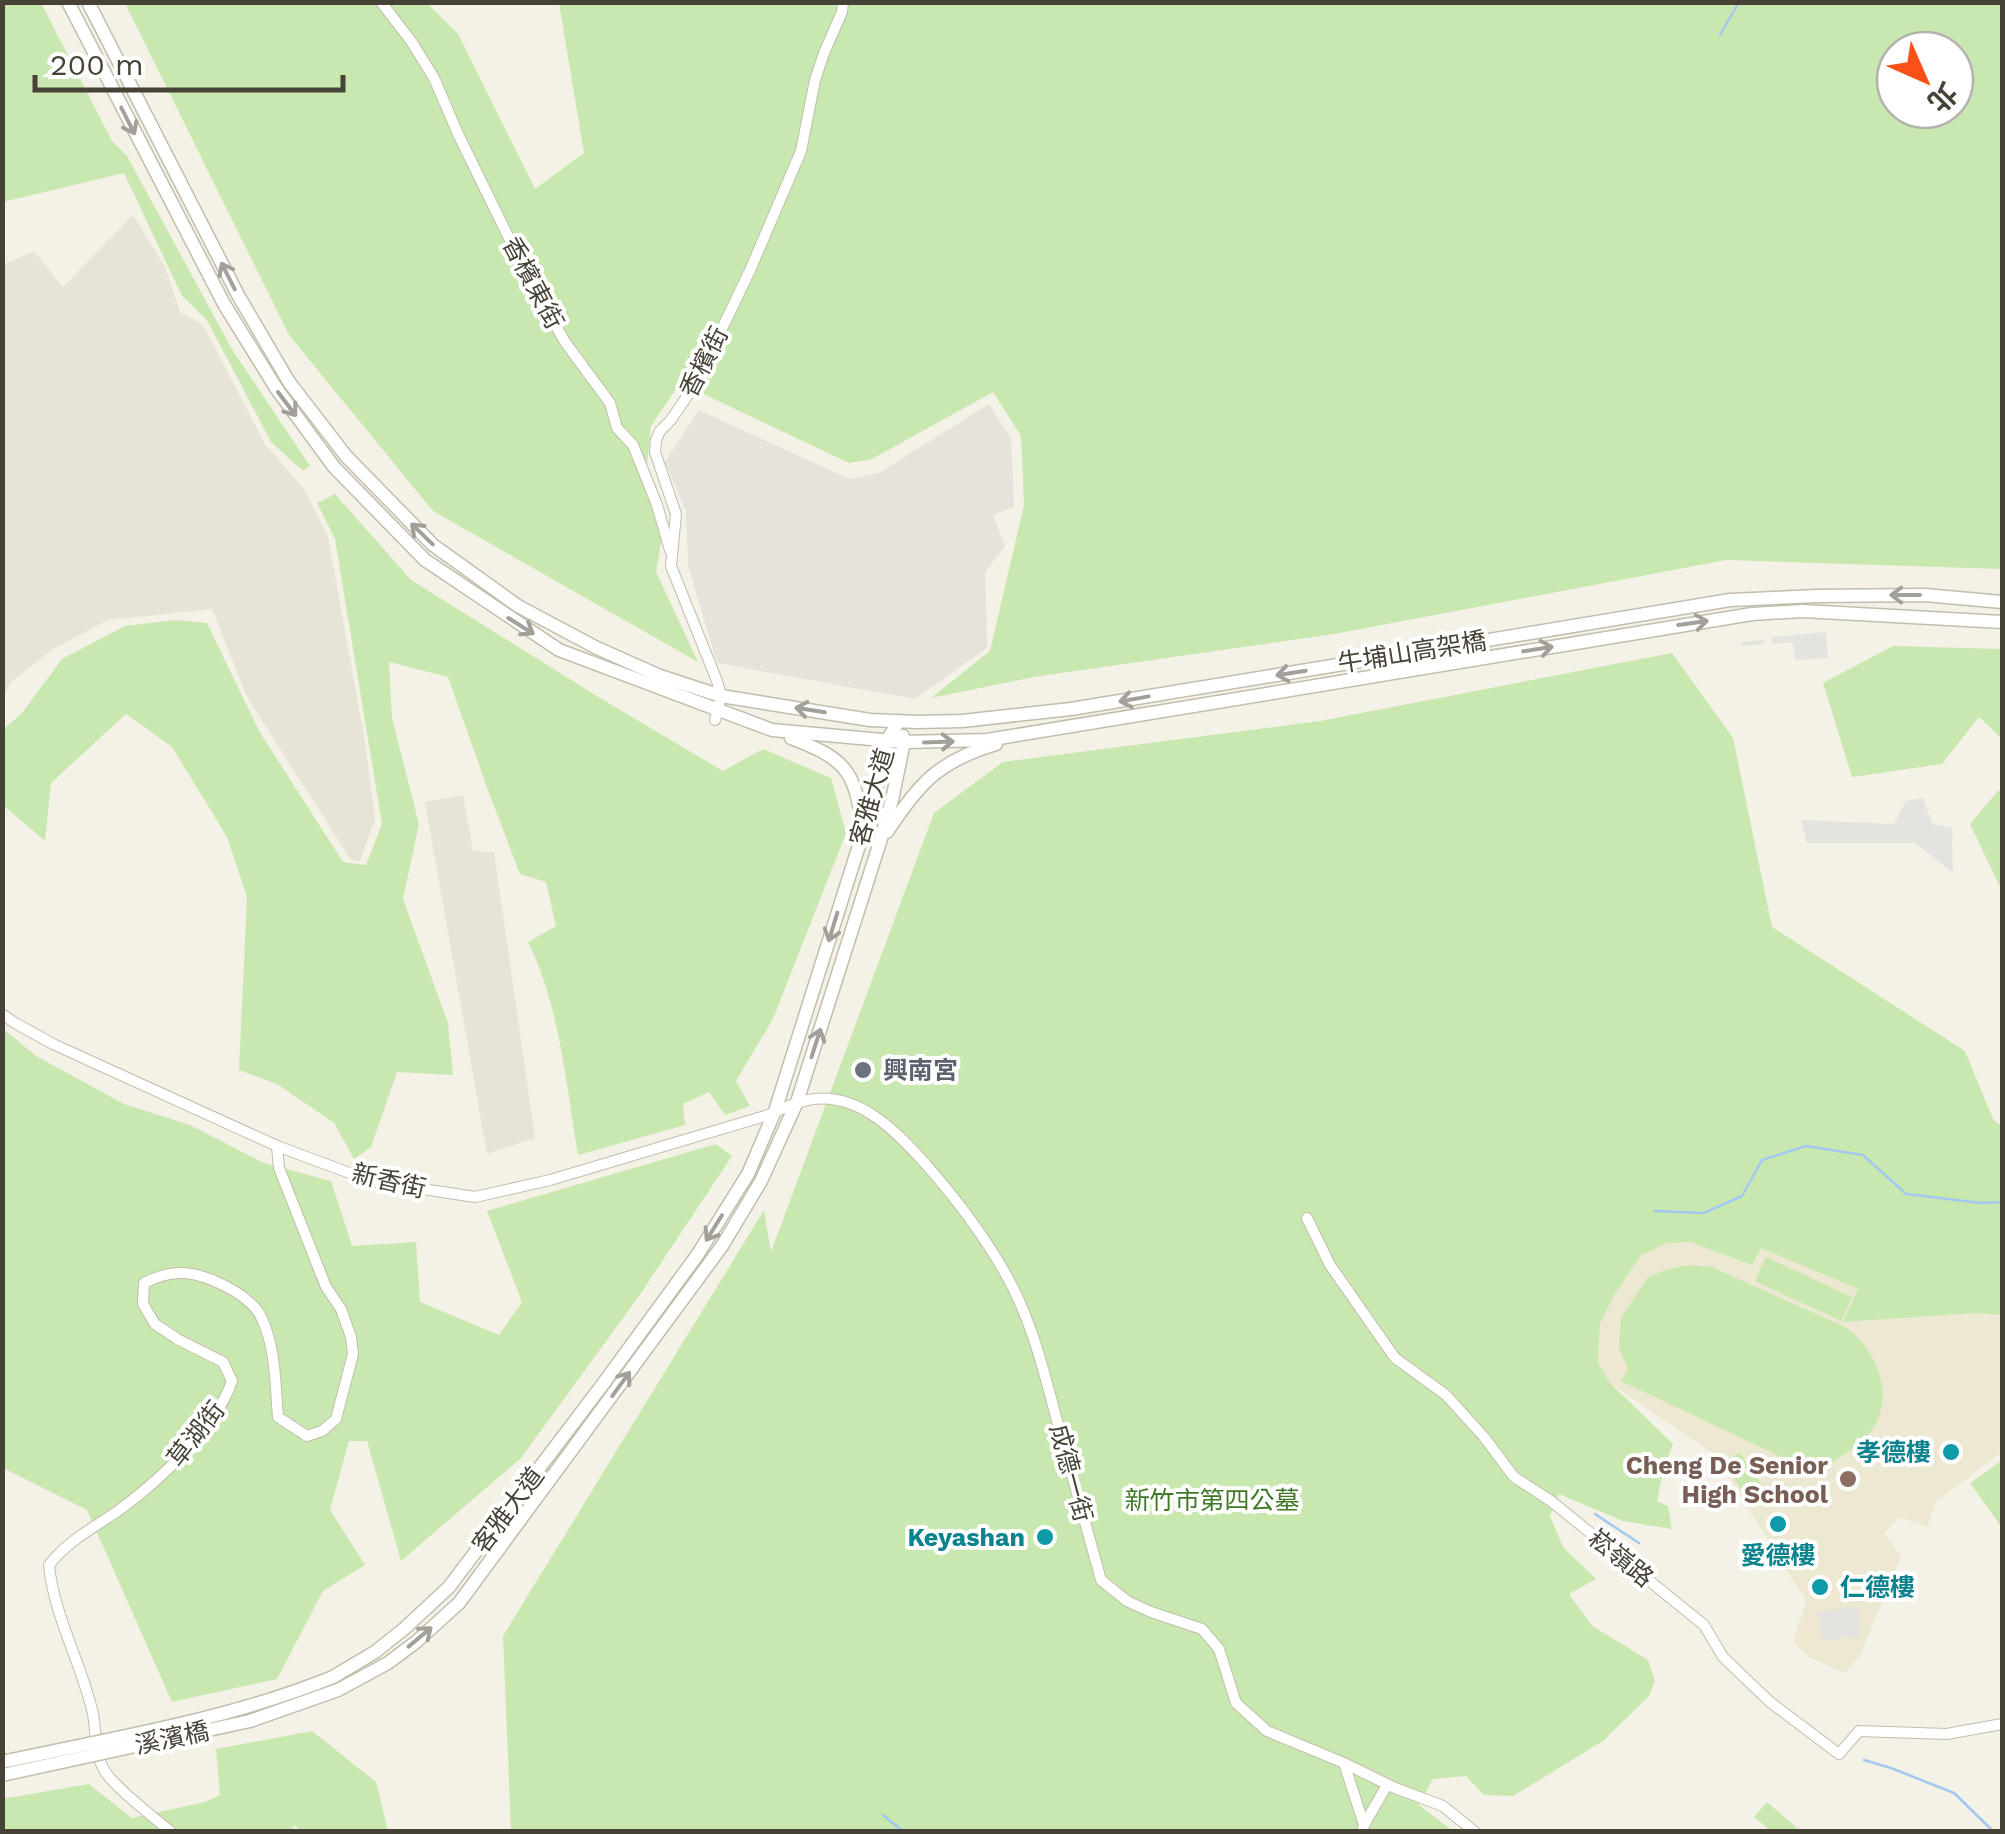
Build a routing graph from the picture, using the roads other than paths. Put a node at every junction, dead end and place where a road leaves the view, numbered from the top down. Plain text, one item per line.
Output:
1 (68, 2) edge
2 (88, 2) edge
3 (382, 2) edge
4 (844, 2) edge
5 (671, 566) junction
6 (2002, 602) edge
7 (2002, 622) edge
8 (717, 709) junction
9 (899, 720) junction
10 (772, 730) junction
11 (1030, 734) junction
12 (887, 740) junction
13 (904, 742) junction
14 (863, 834) junction
15 (880, 842) junction
16 (2, 1014) edge
17 (797, 1102) junction
18 (775, 1111) junction
19 (277, 1146) junction
20 (1308, 1218) dead end
21 (336, 1684) junction
22 (2002, 1724) edge
23 (2, 1762) edge
24 (1344, 1764) junction
25 (2, 1775) edge
26 (1386, 1785) junction
27 (1363, 1828) edge
28 (171, 1832) edge
29 (1475, 1832) edge

1 -> 8 street
8 -> 2 street
3 - 5 street, 香檳東街
4 - 5 street, 香檳街
5 - 8 street, 香檳街
6 -> 9 street, 牛埔山高架橋
11 -> 7 street, 牛埔山高架橋
9 -> 8 street, 牛埔山高架橋
8 - 10 street
9 - 12 street, 客雅大道
9 - 13 street, 客雅大道
10 - 12 street
10 - 14 street
13 -> 11 street
11 - 15 street
12 - 13 street
12 - 14 street, 客雅大道
13 - 15 street, 客雅大道
14 -> 18 street, 客雅大道
17 -> 15 street, 客雅大道
16 - 19 street, 新香街
17 - 18 street, 新香街
21 -> 17 street, 客雅大道
17 - 24 street, 成德一街
18 - 19 street, 新香街
18 -> 21 street, 客雅大道
19 - 28 street, 草湖街
20 - 22 street, 崧嶺路
21 - 23 street, 溪濱橋, bridge
21 - 25 street, 溪濱橋, bridge
24 - 26 street, 成德一街
24 - 27 street
26 - 27 street
26 - 29 street, 成德一街

